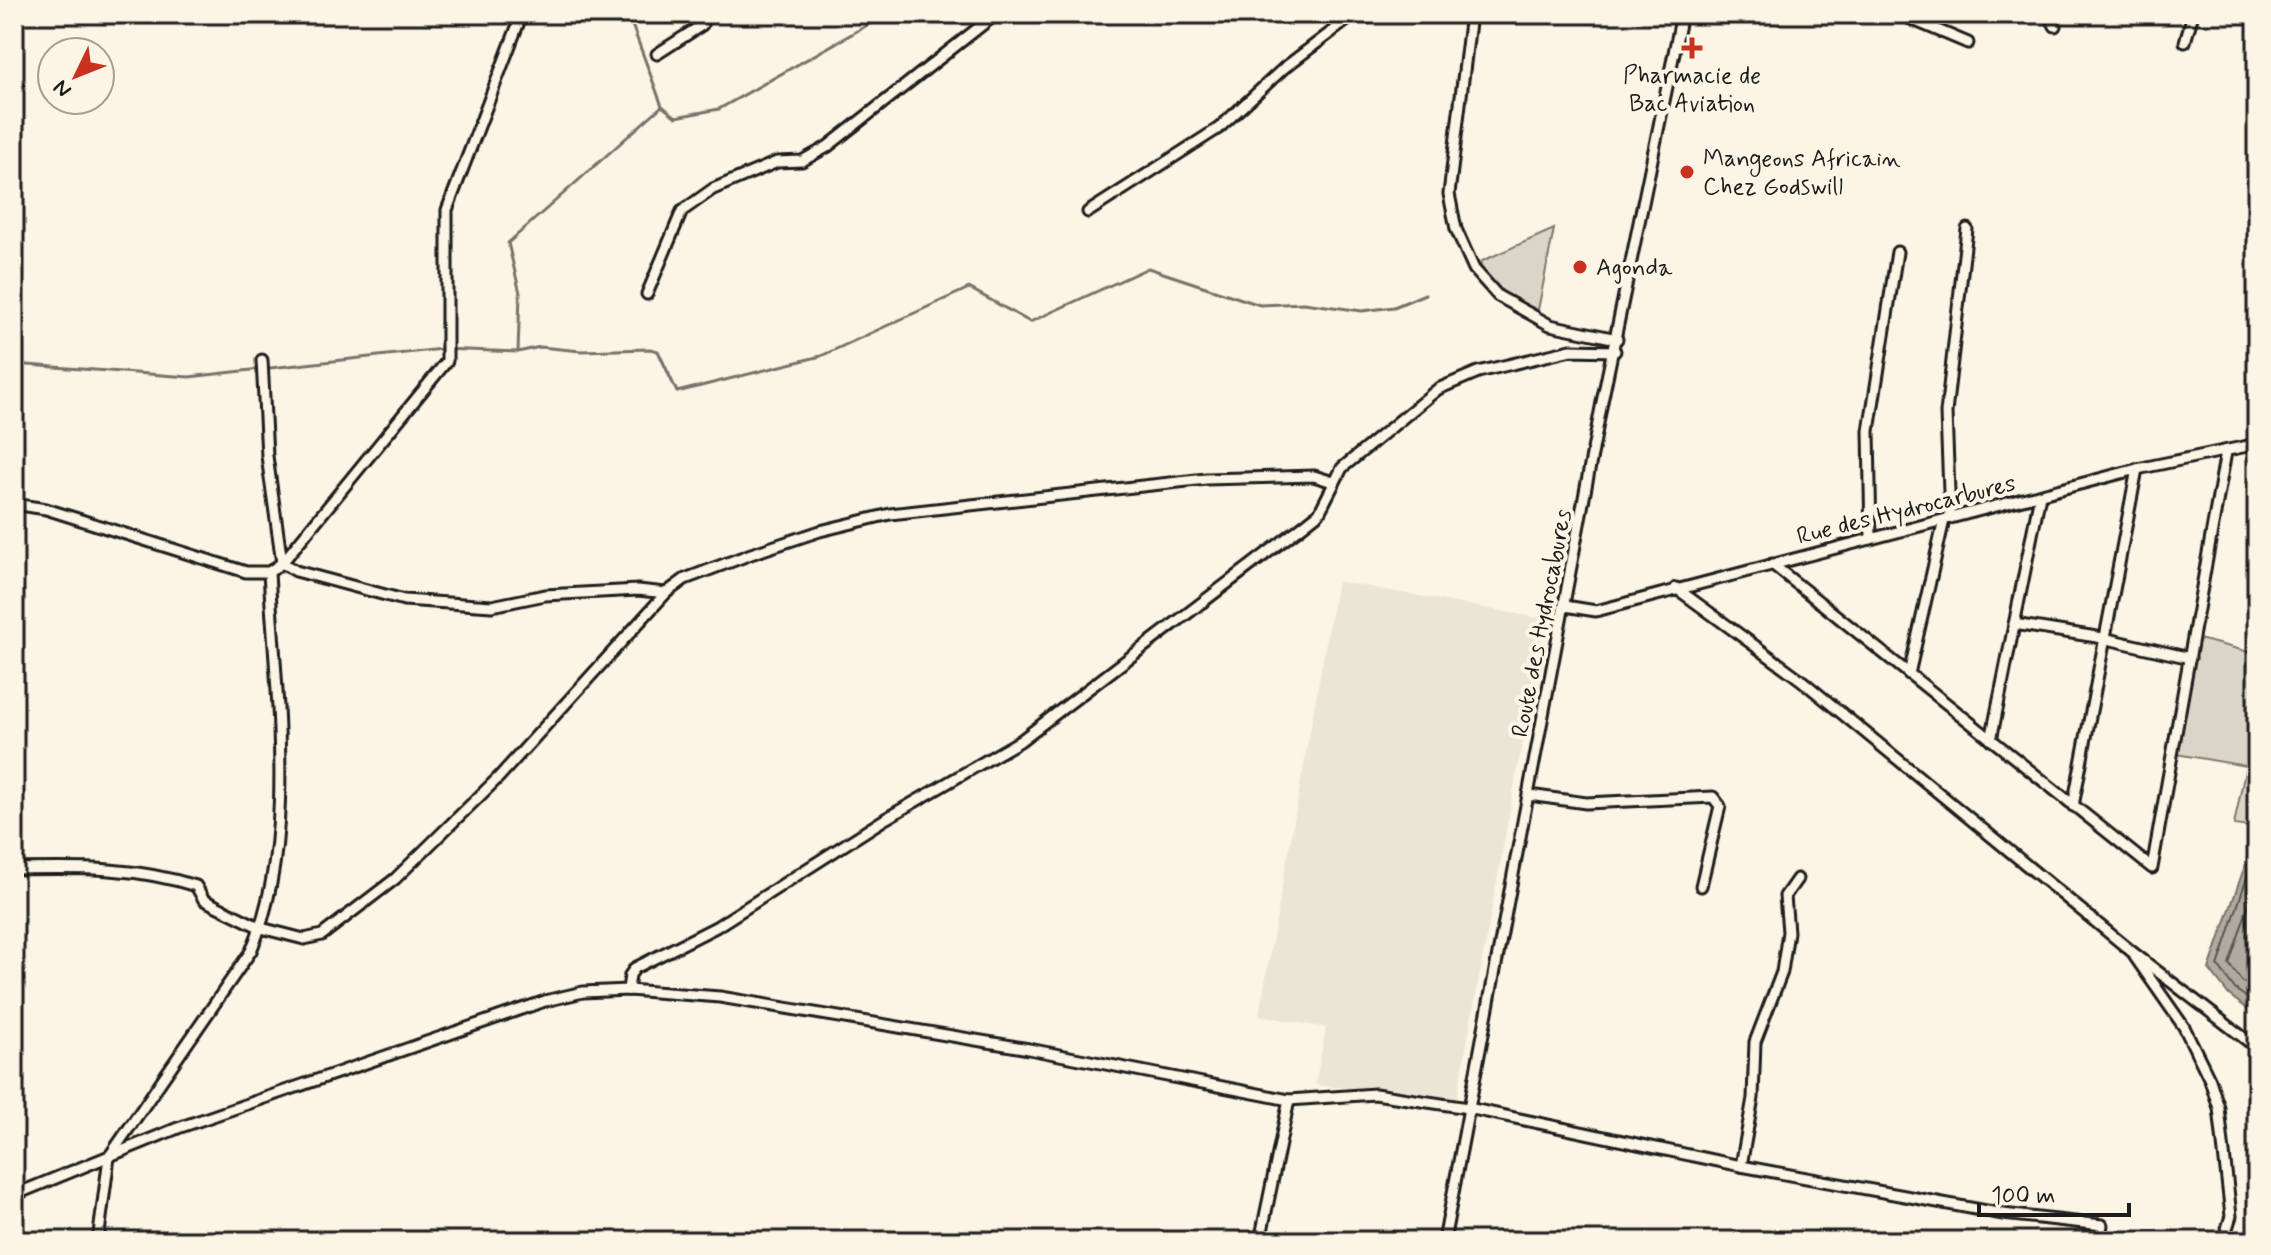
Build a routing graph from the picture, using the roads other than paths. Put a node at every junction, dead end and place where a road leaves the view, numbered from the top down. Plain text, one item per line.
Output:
1 (522, 14) edge
2 (702, 14) edge
3 (996, 14) edge
4 (1355, 14) edge
5 (1471, 14) edge
6 (1682, 14) edge
7 (1899, 14) edge
8 (2049, 14) edge
9 (2193, 14) edge
10 (2055, 26) dead end
11 (2185, 42) dead end
12 (1968, 43) dead end
13 (657, 54) dead end
14 (1088, 212) dead end
15 (1967, 229) dead end
16 (1897, 252) dead end
17 (647, 294) dead end
18 (1617, 339) junction
19 (1615, 351) junction
20 (262, 365) dead end
21 (2257, 444) edge
22 (2226, 452) junction
23 (2137, 469) junction
24 (1333, 482) junction
25 (2040, 495) junction
26 (14, 504) edge
27 (1947, 519) junction
28 (1871, 539) junction
29 (282, 563) junction
30 (1772, 564) junction
31 (269, 572) junction
32 (1676, 588) junction
33 (666, 593) junction
34 (1565, 606) junction
35 (2014, 624) junction
36 (2103, 638) junction
37 (2190, 658) junction
38 (1909, 674) junction
39 (1991, 740) junction
40 (1529, 795) junction
41 (2073, 806) junction
42 (14, 869) edge
43 (1797, 879) dead end
44 (1701, 886) dead end
45 (261, 928) junction
46 (2131, 951) junction
47 (628, 990) junction
48 (2257, 1048) edge
49 (1289, 1100) junction
50 (1468, 1108) junction
51 (109, 1157) junction
52 (1741, 1166) junction
53 (14, 1195) edge
54 (98, 1241) edge
55 (1260, 1241) edge
56 (1444, 1241) edge
57 (2099, 1241) edge
58 (2223, 1241) edge

1 - 29 street
2 - 13 street
3 - 17 street
4 - 14 street
5 - 18 street
6 - 18 street, Route des Hydrocabures
7 - 12 street
8 - 10 street
9 - 11 street
15 - 27 street
16 - 28 street
18 - 19 street, Route des Hydrocabures
19 - 24 street
19 - 34 street, Route des Hydrocabures
20 - 29 street
21 - 22 street, Rue des Hydrocarbures
22 - 23 street, Rue des Hydrocarbures
22 - 37 street
23 - 25 street, Rue des Hydrocarbures
23 - 36 street
24 - 33 street
24 - 47 street
25 - 27 street, Rue des Hydrocarbures
25 - 35 street
26 - 31 street
27 - 28 street, Rue des Hydrocarbures
27 - 38 street
28 - 30 street, Rue des Hydrocarbures
29 - 31 street
29 - 33 street
30 - 32 street, Rue des Hydrocarbures
30 - 38 street
31 - 45 street
32 - 34 street, Rue des Hydrocarbures
32 - 46 street
33 - 45 street
34 - 40 street, Route des Hydrocabures
35 - 36 street
35 - 39 street
36 - 37 street
36 - 41 street
37 - 41 street
38 - 39 street
39 - 41 street
40 - 44 street
40 - 50 street, Route des Hydrocabures
42 - 45 street
43 - 52 street
45 - 51 street
46 - 48 street
46 - 58 street
47 - 49 street
47 - 51 street
49 - 50 street
49 - 55 street
50 - 52 street
50 - 56 street, Route des Hydrocabures
51 - 53 street
51 - 54 street
52 - 57 street

